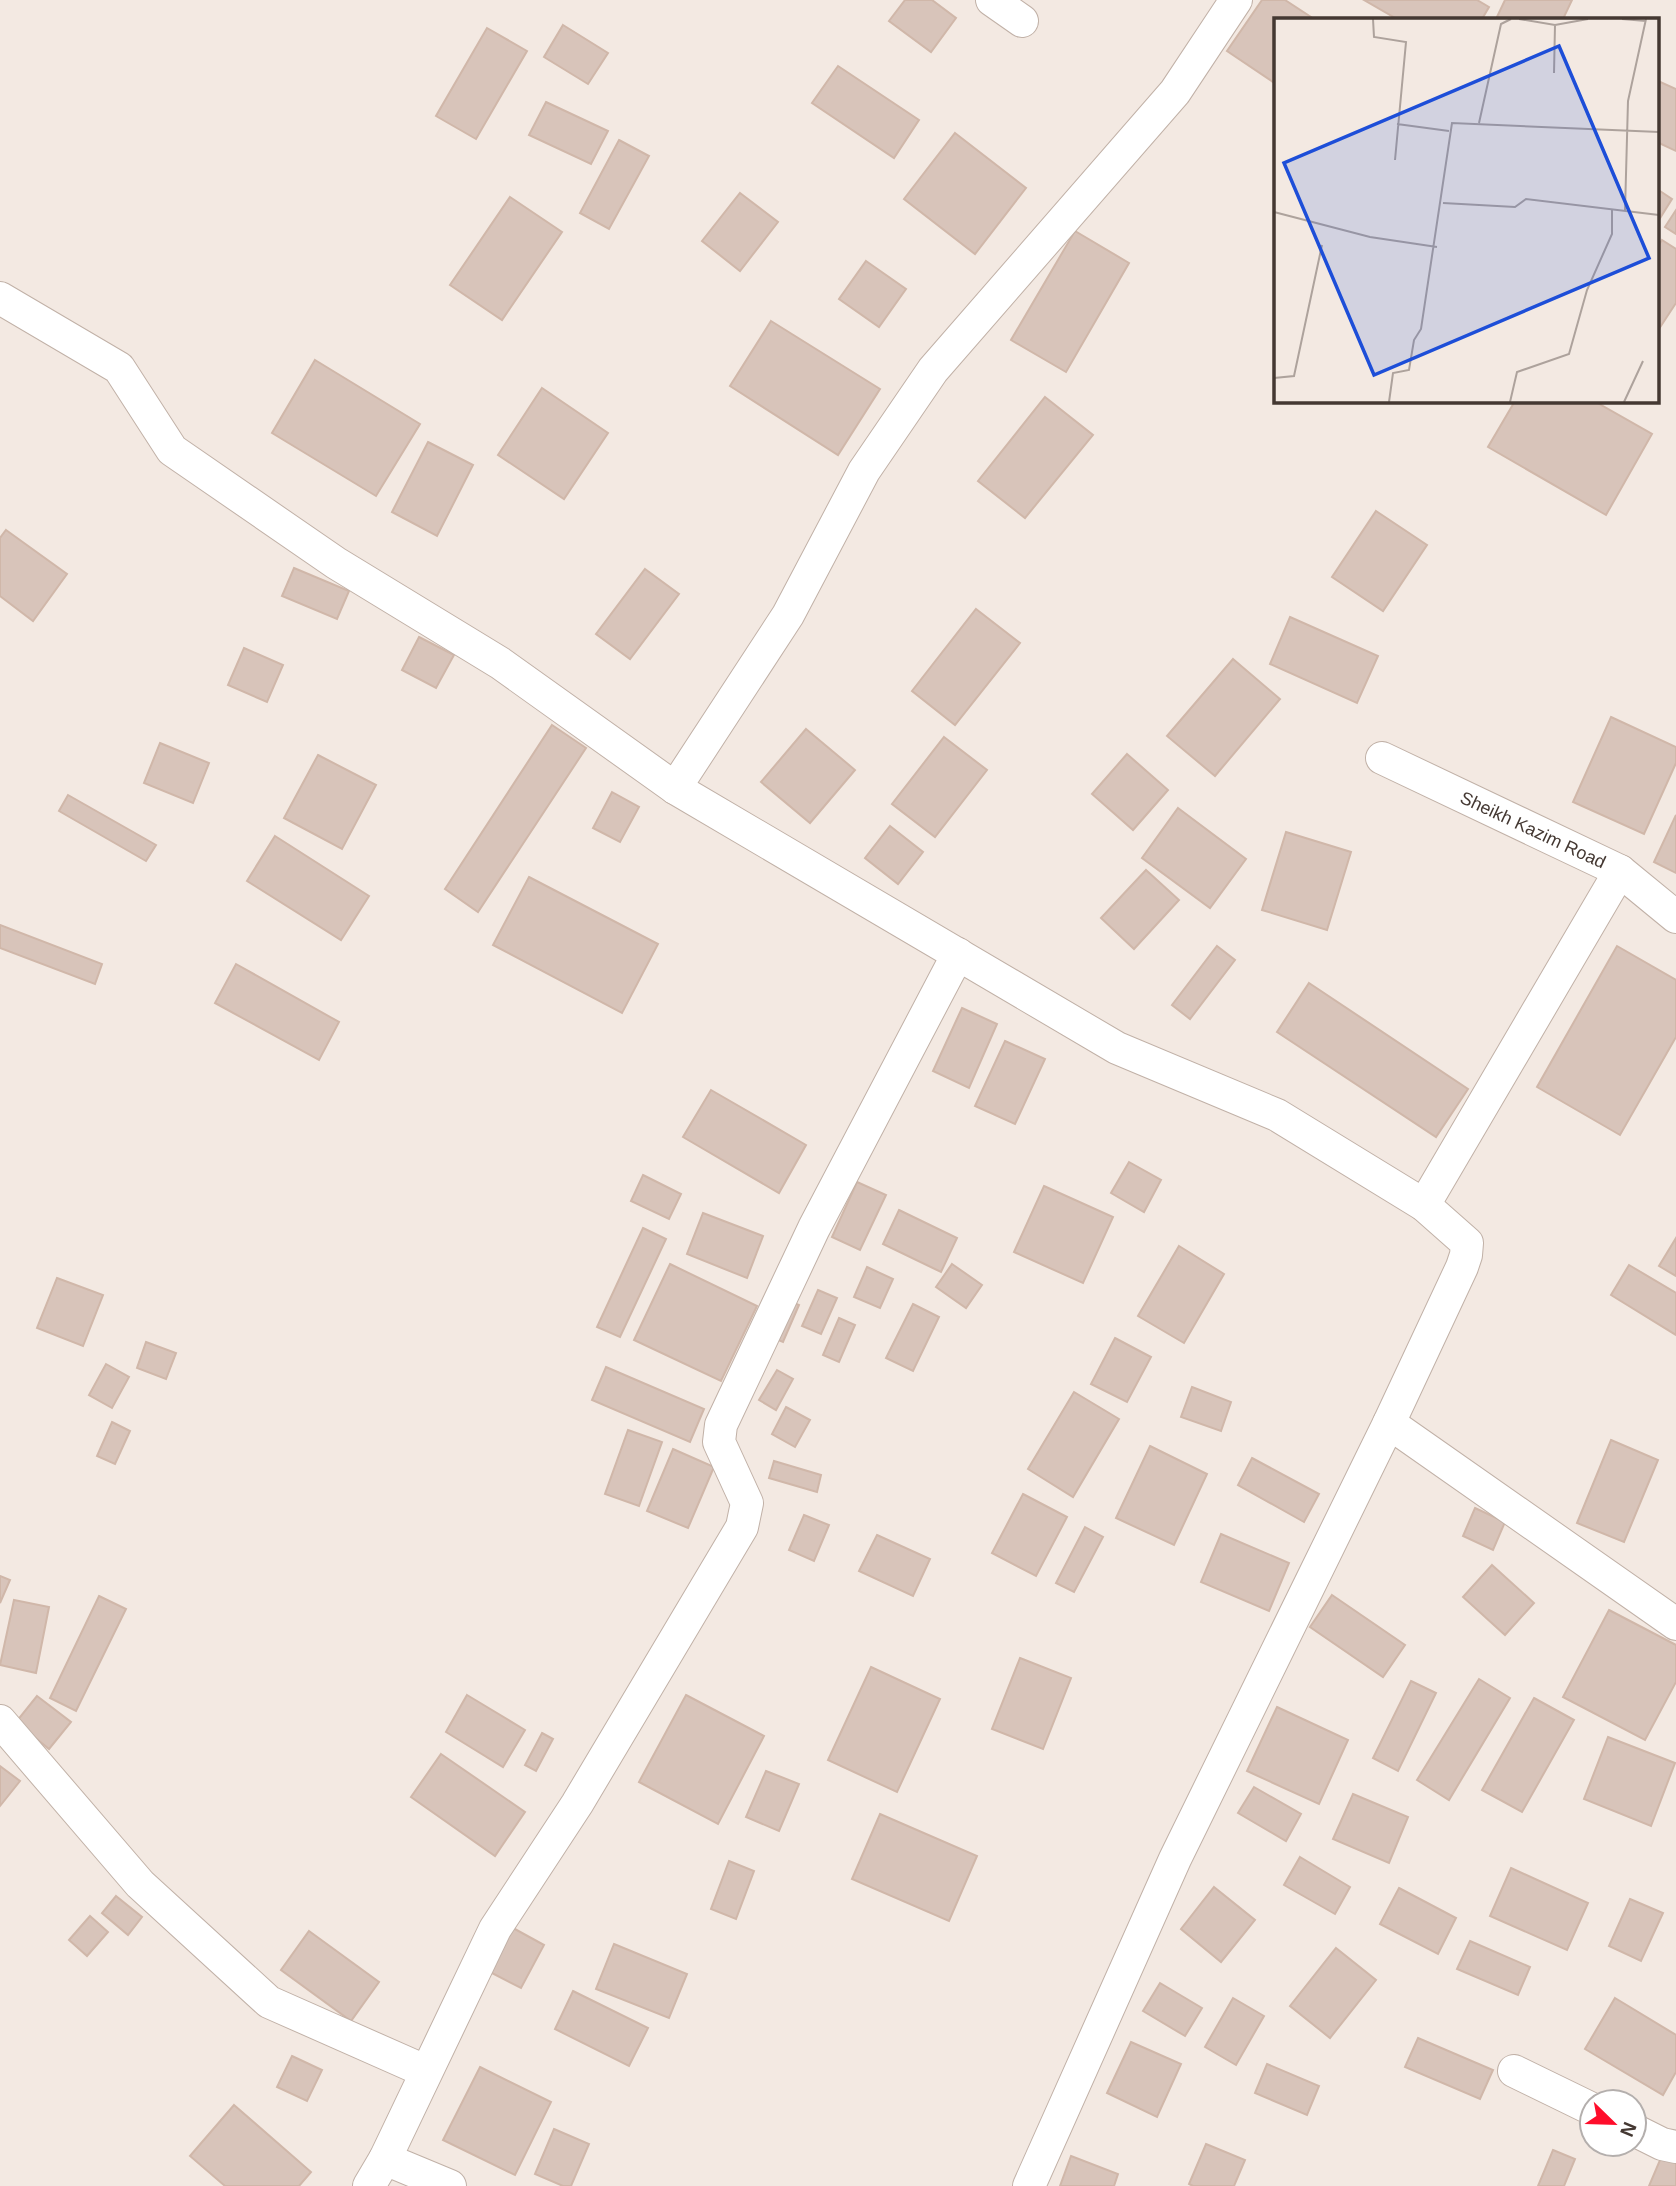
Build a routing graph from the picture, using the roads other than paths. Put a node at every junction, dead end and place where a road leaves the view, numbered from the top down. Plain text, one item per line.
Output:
1 (992, 0) edge
2 (1237, 0) edge
3 (1021, 21) dead end
4 (0, 298) edge
5 (1382, 758) dead end
6 (674, 788) junction
7 (1620, 871) junction
8 (1676, 917) edge
9 (958, 954) junction
10 (1424, 1205) junction
11 (1389, 1423) junction
12 (1676, 1624) edge
13 (0, 1721) edge
14 (425, 2071) junction
15 (1514, 2071) dead end
16 (1578, 2102) edge
17 (1648, 2137) edge
18 (1676, 2147) edge
19 (385, 2159) junction
20 (369, 2186) edge
21 (450, 2186) edge
22 (1029, 2186) edge

1 - 3 street
2 - 6 street
4 - 6 street
5 - 7 street, Sheikh Kazim Road
6 - 9 street
7 - 8 street, Sheikh Kazim Road
7 - 10 street
9 - 10 street
9 - 14 street
10 - 11 street
11 - 12 street
11 - 22 street
13 - 14 street
14 - 19 street
15 - 16 street
17 - 18 street
19 - 20 street
19 - 21 street

